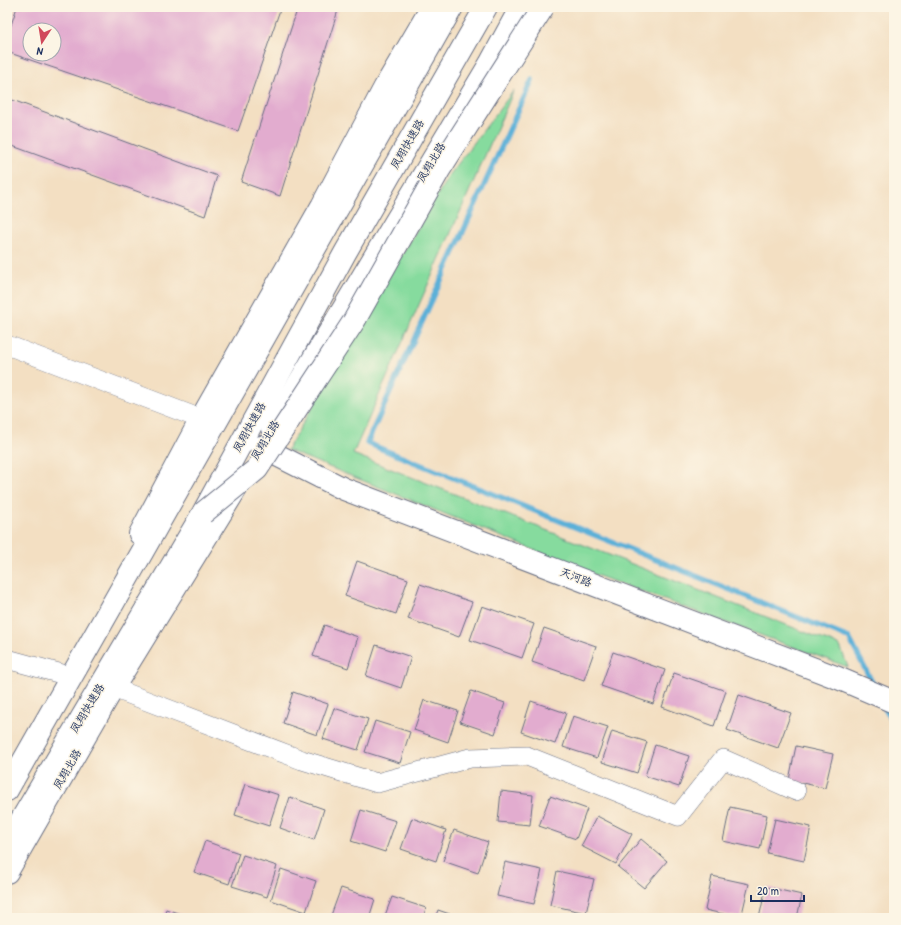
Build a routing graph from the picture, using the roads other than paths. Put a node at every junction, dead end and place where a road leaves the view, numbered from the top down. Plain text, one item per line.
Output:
1 (432, 7) edge
2 (452, 7) edge
3 (486, 7) edge
4 (521, 7) edge
5 (543, 7) edge
6 (7, 345) edge
7 (201, 419) junction
8 (261, 447) junction
9 (203, 513) junction
10 (7, 658) edge
11 (62, 674) junction
12 (113, 688) junction
13 (894, 702) edge
14 (7, 768) edge
15 (7, 790) edge
16 (796, 791) dead end
17 (7, 844) edge
18 (7, 872) edge

1 - 7 main road
2 - 15 main road
3 - 9 main road, 凤翔快速路
4 - 8 main road, 凤翔北路
5 - 9 main road, bridge
6 - 7 street
7 - 11 main road
8 - 12 main road, 凤翔北路
8 - 13 main road, 天河路
9 - 17 main road, 凤翔快速路
10 - 11 street
11 - 14 main road
12 - 16 street
12 - 18 main road, 凤翔北路

